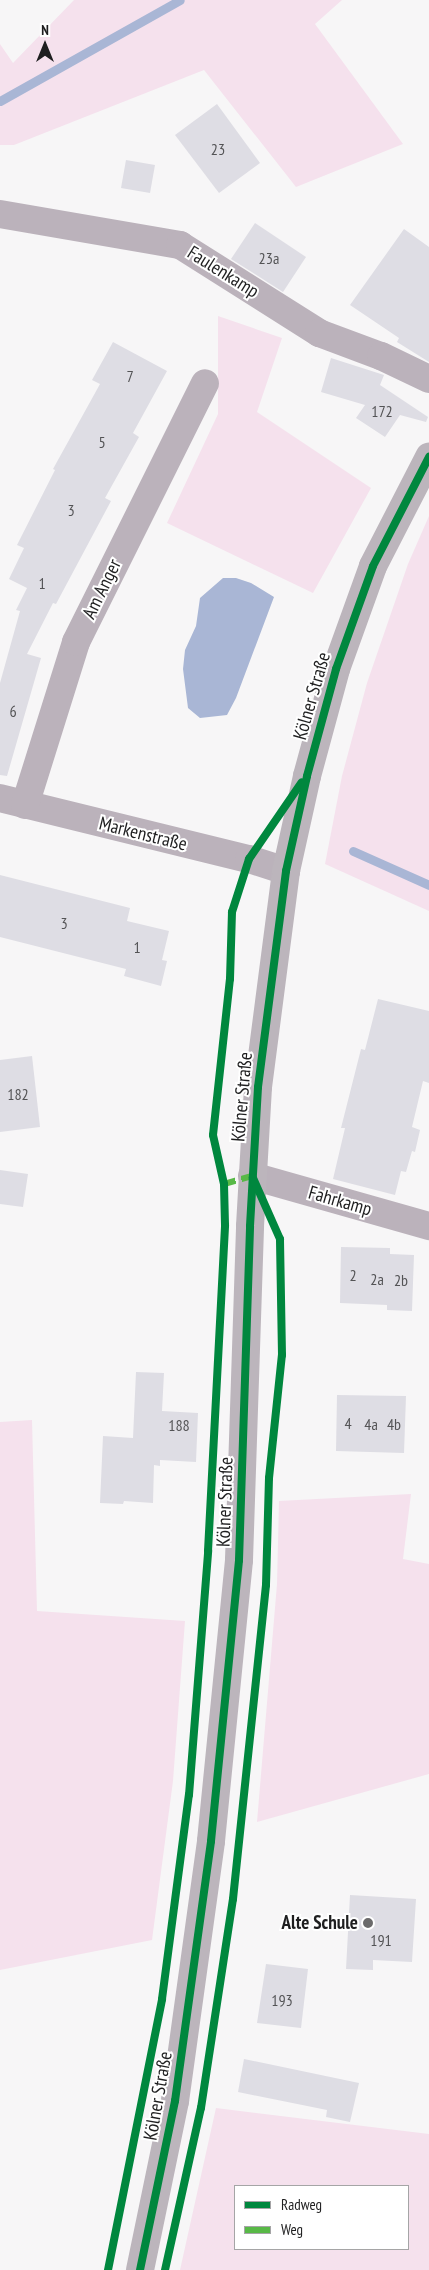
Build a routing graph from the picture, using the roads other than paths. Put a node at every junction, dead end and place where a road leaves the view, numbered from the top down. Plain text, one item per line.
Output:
1 (0, 214) edge
2 (429, 378) edge
3 (204, 383) dead end
4 (429, 457) edge
5 (12, 802) edge
6 (286, 870) junction
7 (252, 1176) junction
8 (429, 1226) edge
9 (140, 2270) edge

1 - 2 street, Faulenkamp
3 - 5 street, Am Anger
4 - 6 main road, Kölner Straße
5 - 6 street, Markenstraße
6 - 7 main road, Kölner Straße
7 - 8 street, Fahrkamp
7 - 9 main road, Kölner Straße

